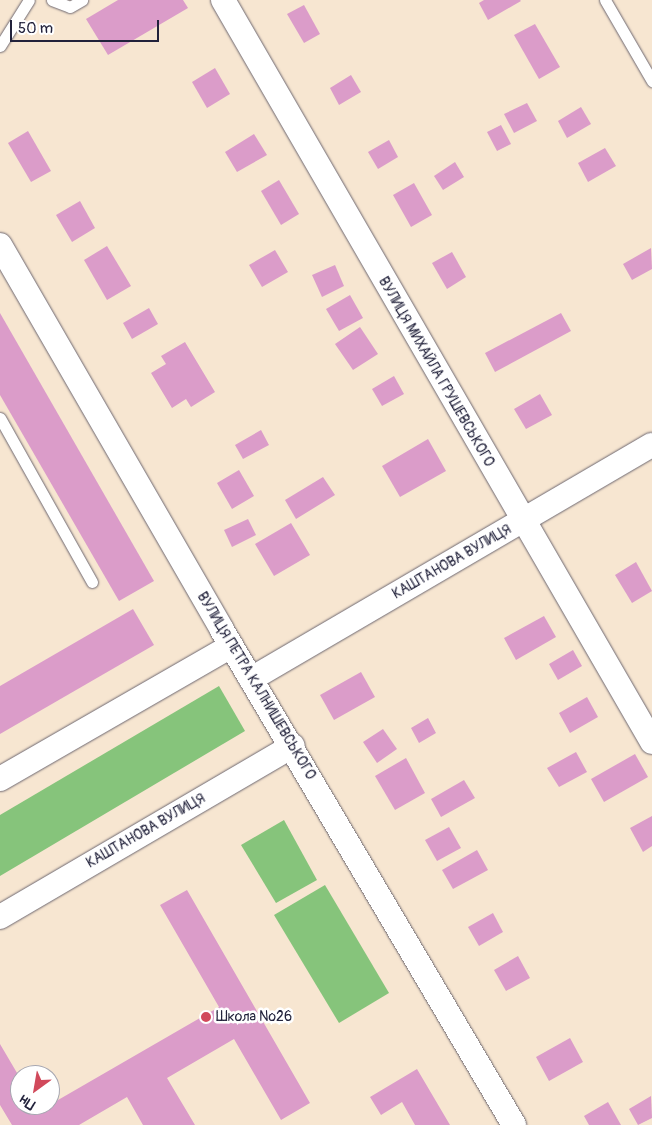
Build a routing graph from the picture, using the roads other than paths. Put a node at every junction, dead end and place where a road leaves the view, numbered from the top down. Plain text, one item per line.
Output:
1 (29, 0) edge
2 (52, 0) edge
3 (82, 0) edge
4 (223, 0) edge
5 (605, 0) edge
6 (0, 46) edge
7 (652, 81) edge
8 (0, 245) edge
9 (0, 418) edge
10 (652, 445) edge
11 (522, 521) junction
12 (92, 582) dead end
13 (231, 646) junction
14 (251, 679) junction
15 (652, 742) edge
16 (293, 746) junction
17 (0, 779) edge
18 (0, 916) edge
19 (514, 1125) edge

1 - 6 lane
2 - 3 lane
4 - 11 street, ВУЛИЦЯ МИХАЙЛА ГРУШЕВСЬКОГО
5 - 7 lane
8 - 13 street, ВУЛИЦЯ ПЕТРА КАЛНИШЕВСЬКОГО
9 - 12 lane
10 - 11 street, КАШТАНОВА ВУЛИЦЯ
11 - 14 street, КАШТАНОВА ВУЛИЦЯ
11 - 15 street, ВУЛИЦЯ МИХАЙЛА ГРУШЕВСЬКОГО
13 - 14 street, ВУЛИЦЯ ПЕТРА КАЛНИШЕВСЬКОГО
13 - 17 street
14 - 16 street, ВУЛИЦЯ ПЕТРА КАЛНИШЕВСЬКОГО
16 - 18 street, КАШТАНОВА ВУЛИЦЯ
16 - 19 street, ВУЛИЦЯ ПЕТРА КАЛНИШЕВСЬКОГО

